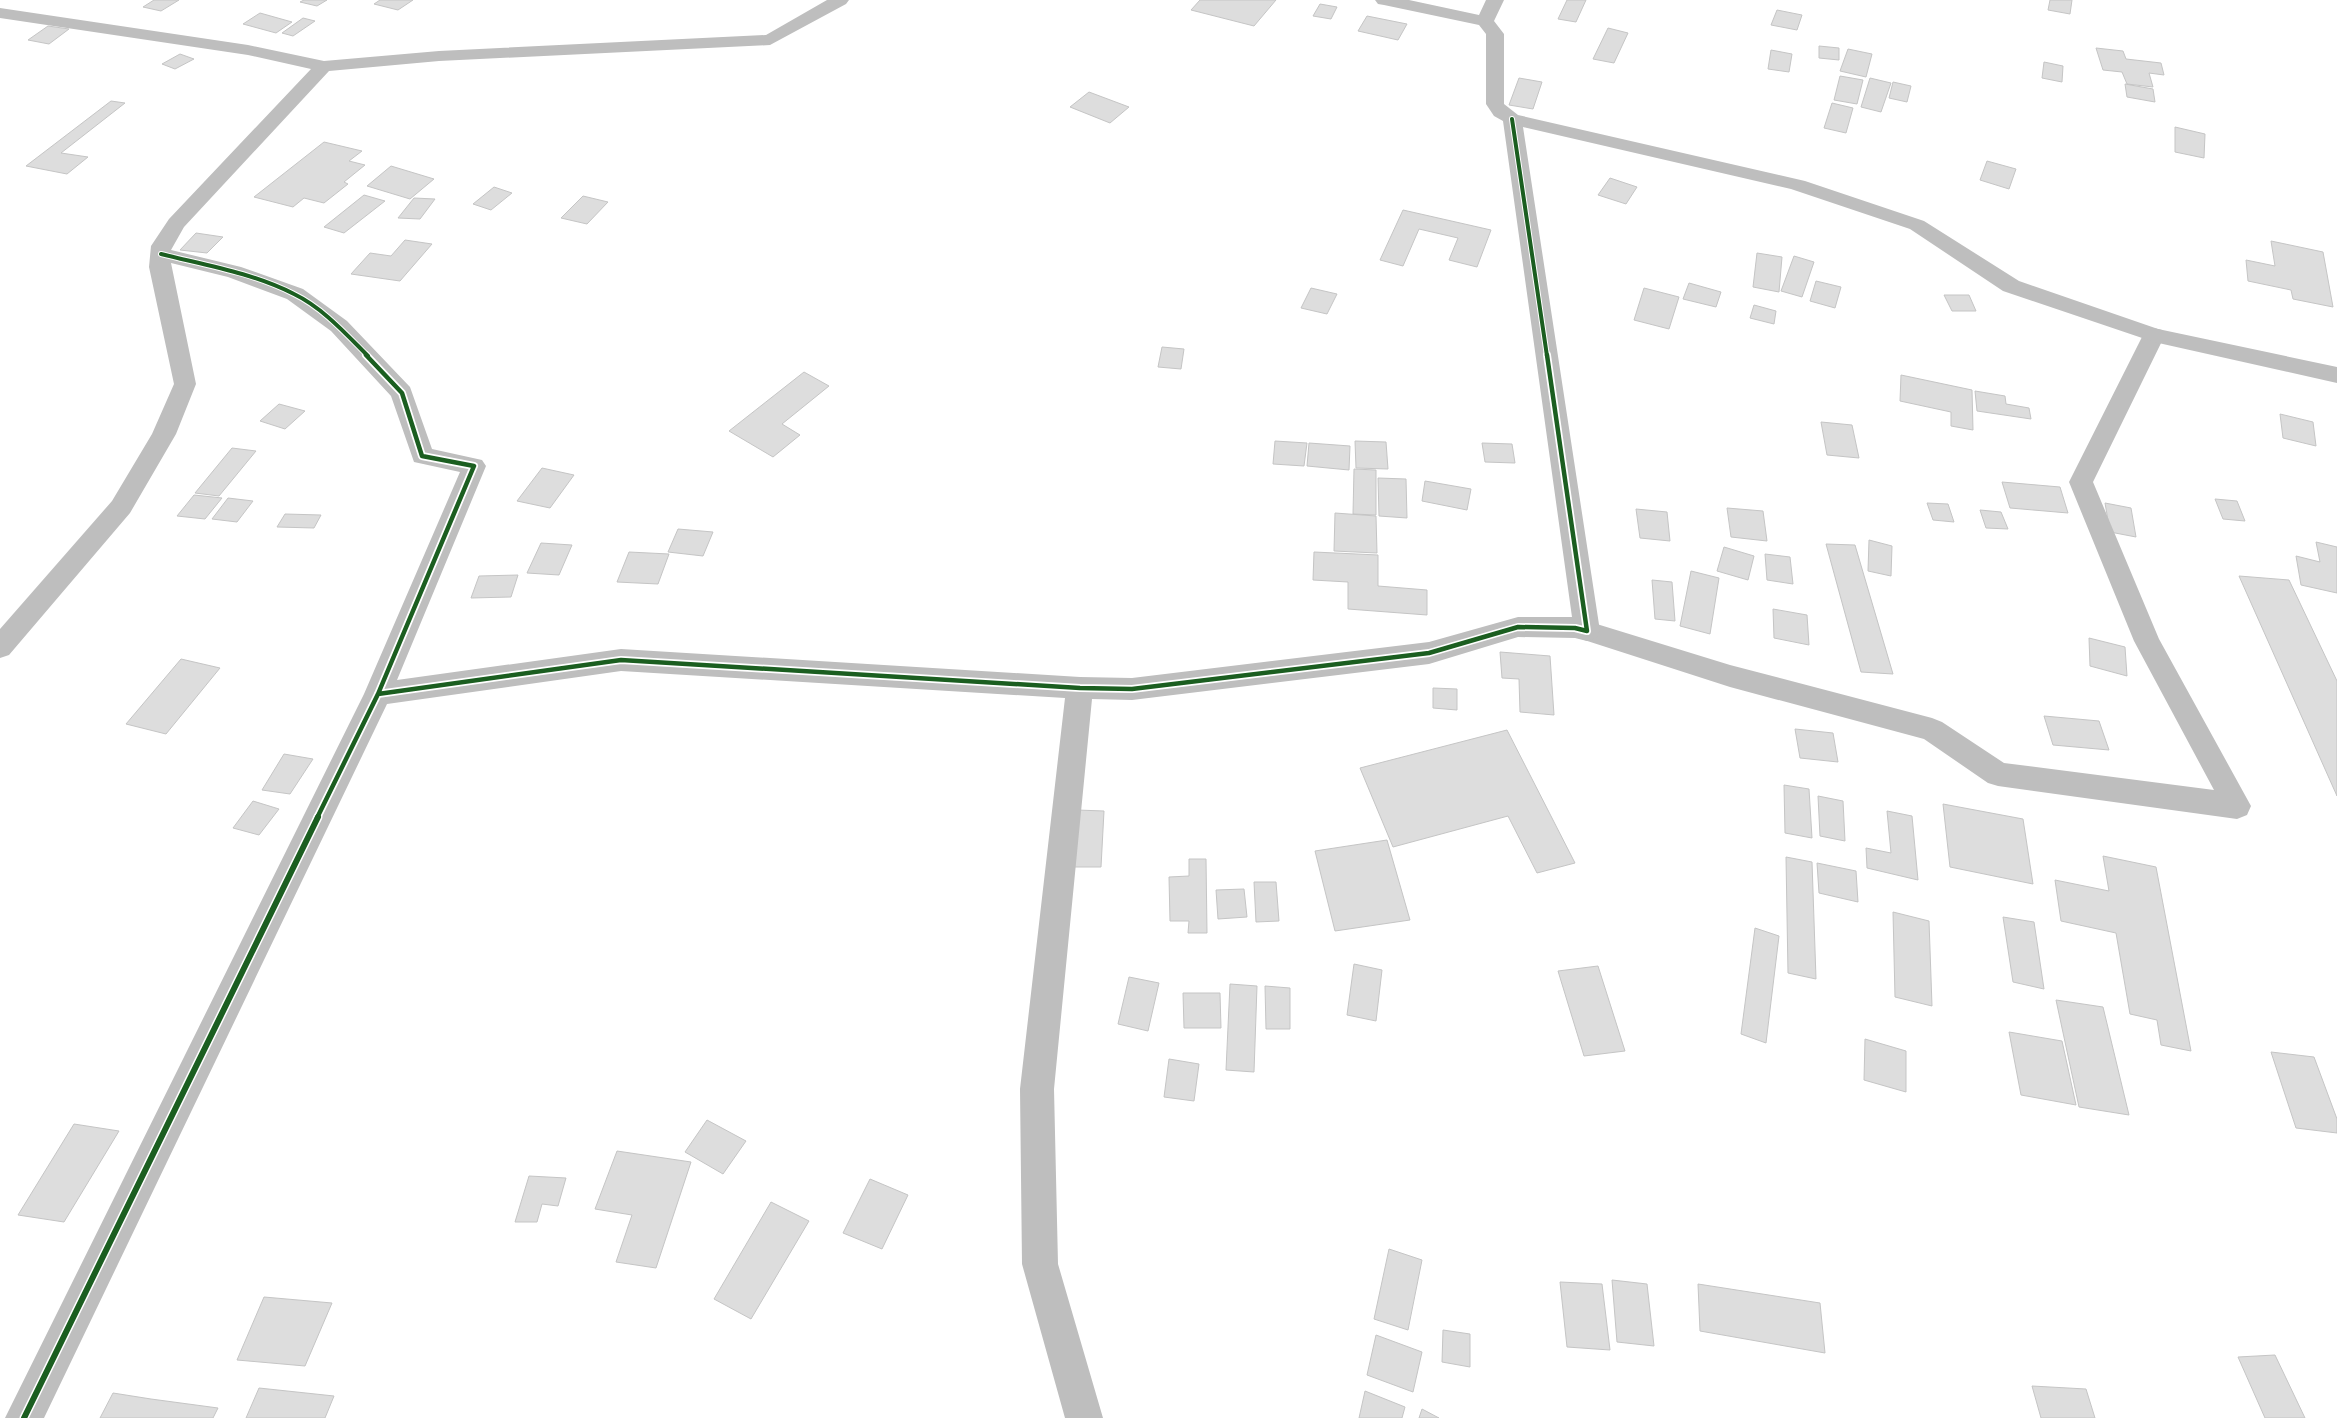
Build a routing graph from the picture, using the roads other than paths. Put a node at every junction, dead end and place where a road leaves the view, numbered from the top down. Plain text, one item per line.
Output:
1 (840, 0) edge
2 (1384, 0) edge
3 (1495, 0) edge
4 (0, 13) edge
5 (1485, 21) junction
6 (324, 66) junction
7 (1512, 119) junction
8 (161, 254) junction
9 (2154, 335) junction
10 (2337, 375) edge
11 (1587, 631) junction
12 (0, 647) edge
13 (1080, 688) junction
14 (378, 694) junction
15 (24, 1418) edge
16 (1084, 1418) edge

1 - 6 street
2 - 5 street
3 - 5 street
4 - 6 street
5 - 7 street
6 - 8 street
7 - 9 street
7 - 11 street
8 - 12 street
8 - 14 street
9 - 10 street
9 - 11 street
11 - 13 street
13 - 14 street
13 - 16 street
14 - 15 street

